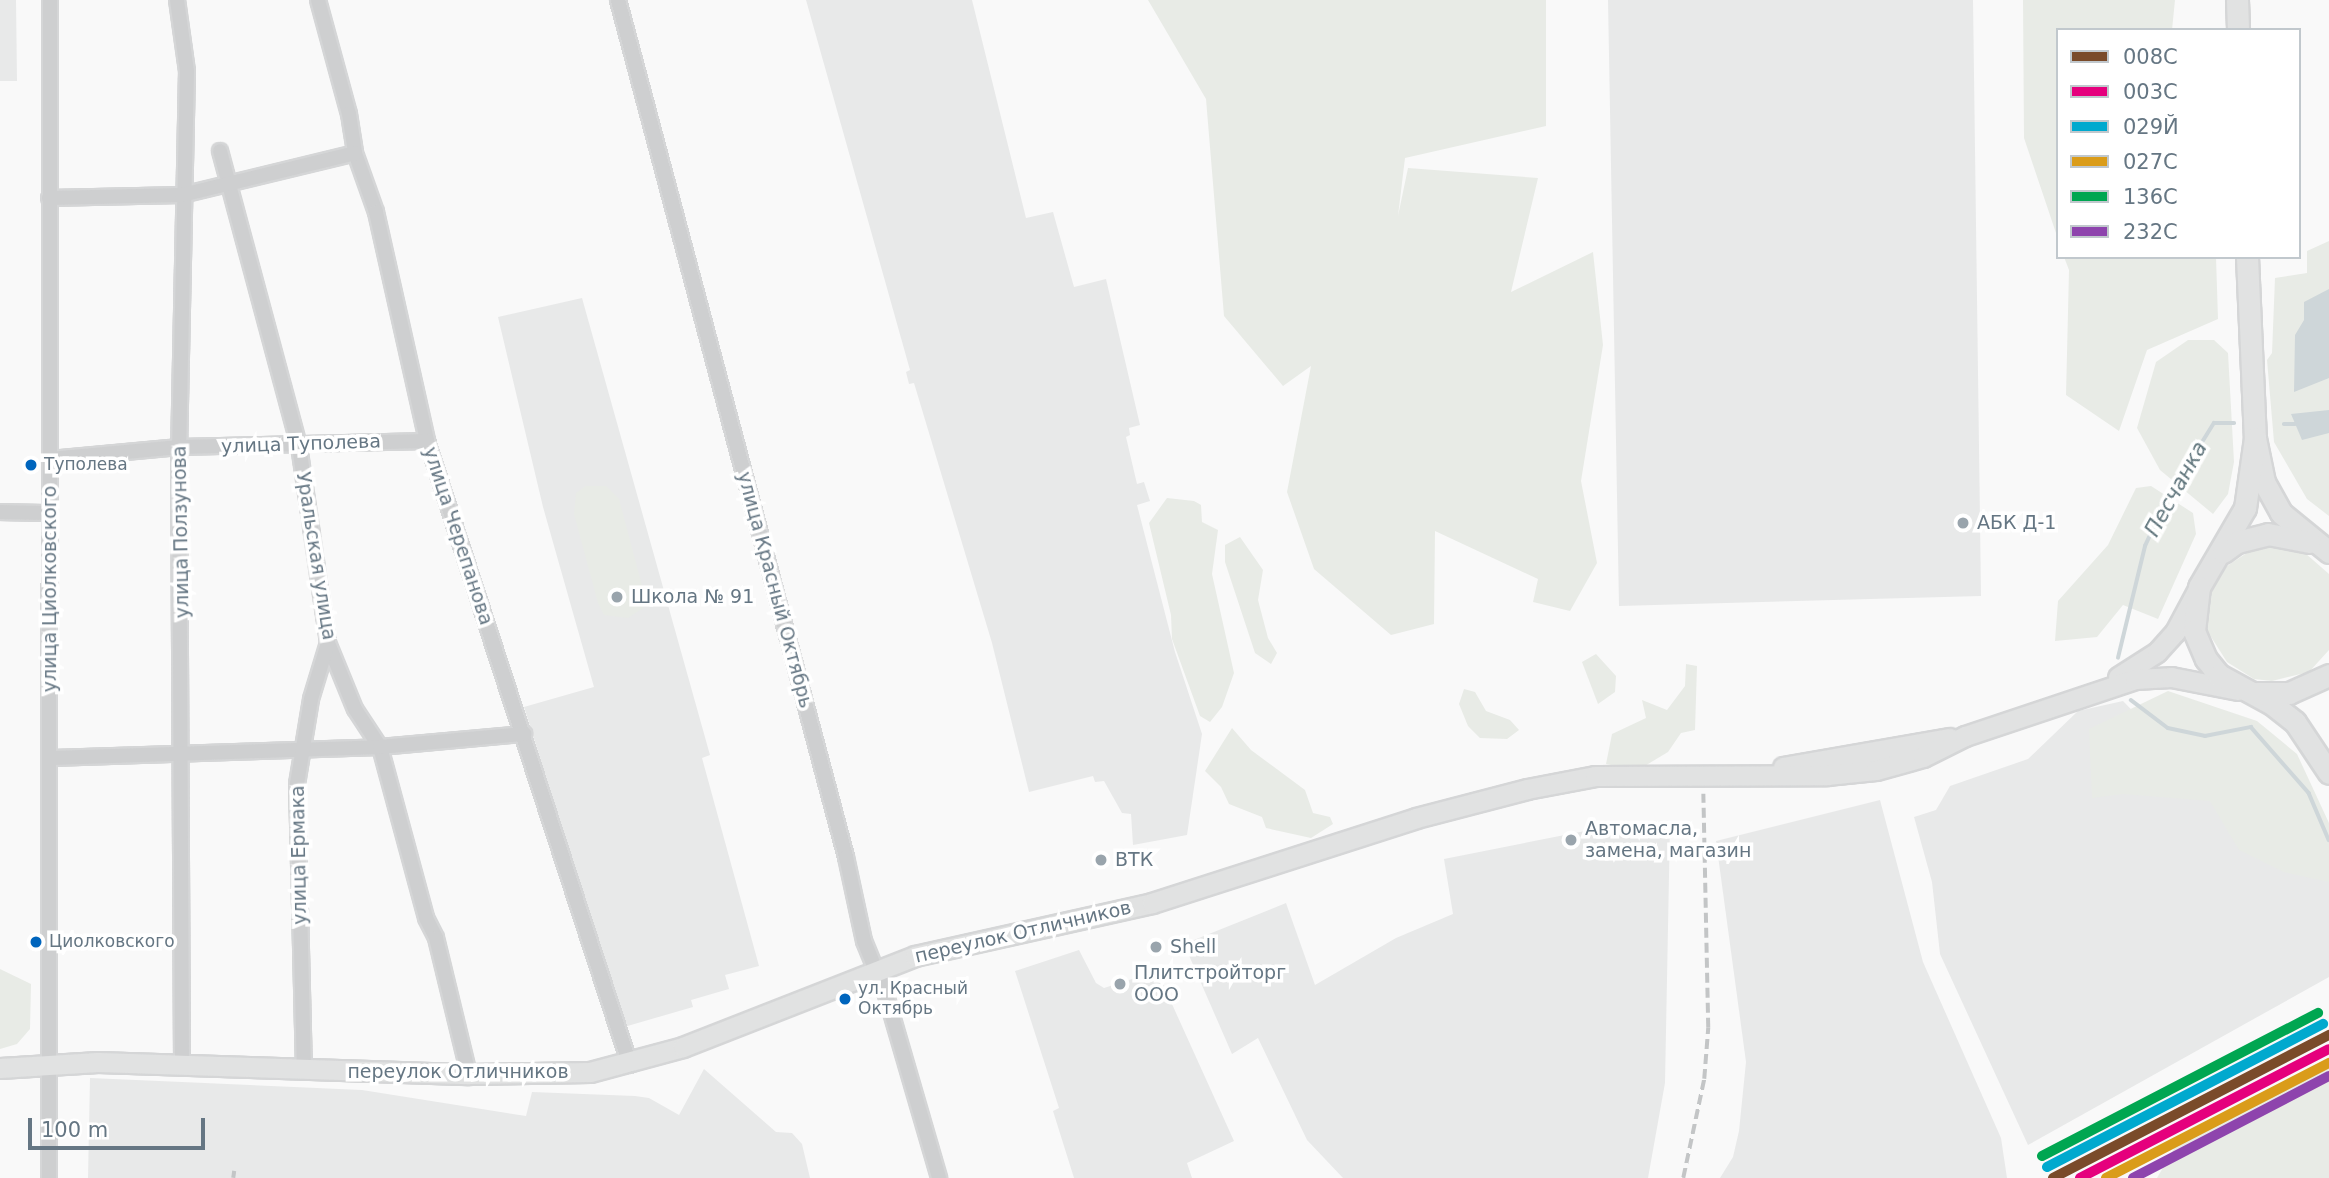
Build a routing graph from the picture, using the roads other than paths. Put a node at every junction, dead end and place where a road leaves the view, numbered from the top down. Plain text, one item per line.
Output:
1 (50, 0) edge
2 (177, 0) edge
3 (318, 0) edge
4 (618, 0) edge
5 (2237, 0) edge
6 (2238, 28) edge
7 (220, 151) dead end
8 (355, 153) junction
9 (229, 187) junction
10 (182, 195) junction
11 (49, 198) junction
12 (2247, 259) edge
13 (2255, 438) junction
14 (427, 441) junction
15 (179, 446) junction
16 (299, 446) junction
17 (50, 458) junction
18 (0, 513) edge
19 (49, 513) junction
20 (2326, 550) edge
21 (2221, 553) junction
22 (2199, 586) junction
23 (328, 643) junction
24 (2329, 675) edge
25 (2096, 690) junction
26 (2246, 692) junction
27 (524, 734) junction
28 (380, 747) junction
29 (302, 748) junction
30 (184, 751) junction
31 (52, 758) junction
32 (2329, 773) edge
33 (876, 970) junction
34 (52, 1062) junction
35 (630, 1065) junction
36 (182, 1066) junction
37 (0, 1068) edge
38 (304, 1071) junction
39 (469, 1074) junction
40 (49, 1178) edge
41 (939, 1178) edge

1 - 11 street, улица Циолковского
2 - 10 street, улица Ползунова
3 - 8 street, улица Черепанова
4 - 33 street, улица Красный Октябрь
5 - 6 highway
7 - 9 street, Уральская улица
8 - 9 street
8 - 14 street, улица Черепанова
9 - 10 street
9 - 16 street, Уральская улица
10 - 11 street
10 - 15 street, улица Ползунова
11 - 17 street, улица Циолковского
12 - 13 highway
13 - 20 highway
13 - 21 highway
14 - 16 street, улица Туполева
14 - 27 street, улица Черепанова
15 - 16 street, улица Туполева
15 - 17 street, улица Туполева
15 - 30 street, улица Ползунова
16 - 23 street, Уральская улица
17 - 19 street, улица Циолковского
18 - 19 street
19 - 31 street, улица Циолковского
20 - 21 highway
21 - 22 highway
22 - 25 main road
22 - 26 highway
23 - 28 street, Уральская улица
23 - 29 street, улица Ермака
24 - 26 highway
25 - 26 main road
25 - 33 main road, переулок Отличников
26 - 32 highway
27 - 28 street
27 - 35 street, улица Черепанова
28 - 29 street
28 - 39 street, Уральская улица
29 - 30 street
29 - 38 street, улица Ермака
30 - 31 street
30 - 36 street, улица Ползунова
31 - 34 street, улица Циолковского
33 - 35 main road, переулок Отличников
33 - 41 street, улица Красный Октябрь
34 - 36 main road, переулок Отличников
34 - 37 main road, переулок Отличников
34 - 40 street, улица Циолковского
35 - 39 main road, переулок Отличников
36 - 38 main road, переулок Отличников
38 - 39 main road, переулок Отличников

